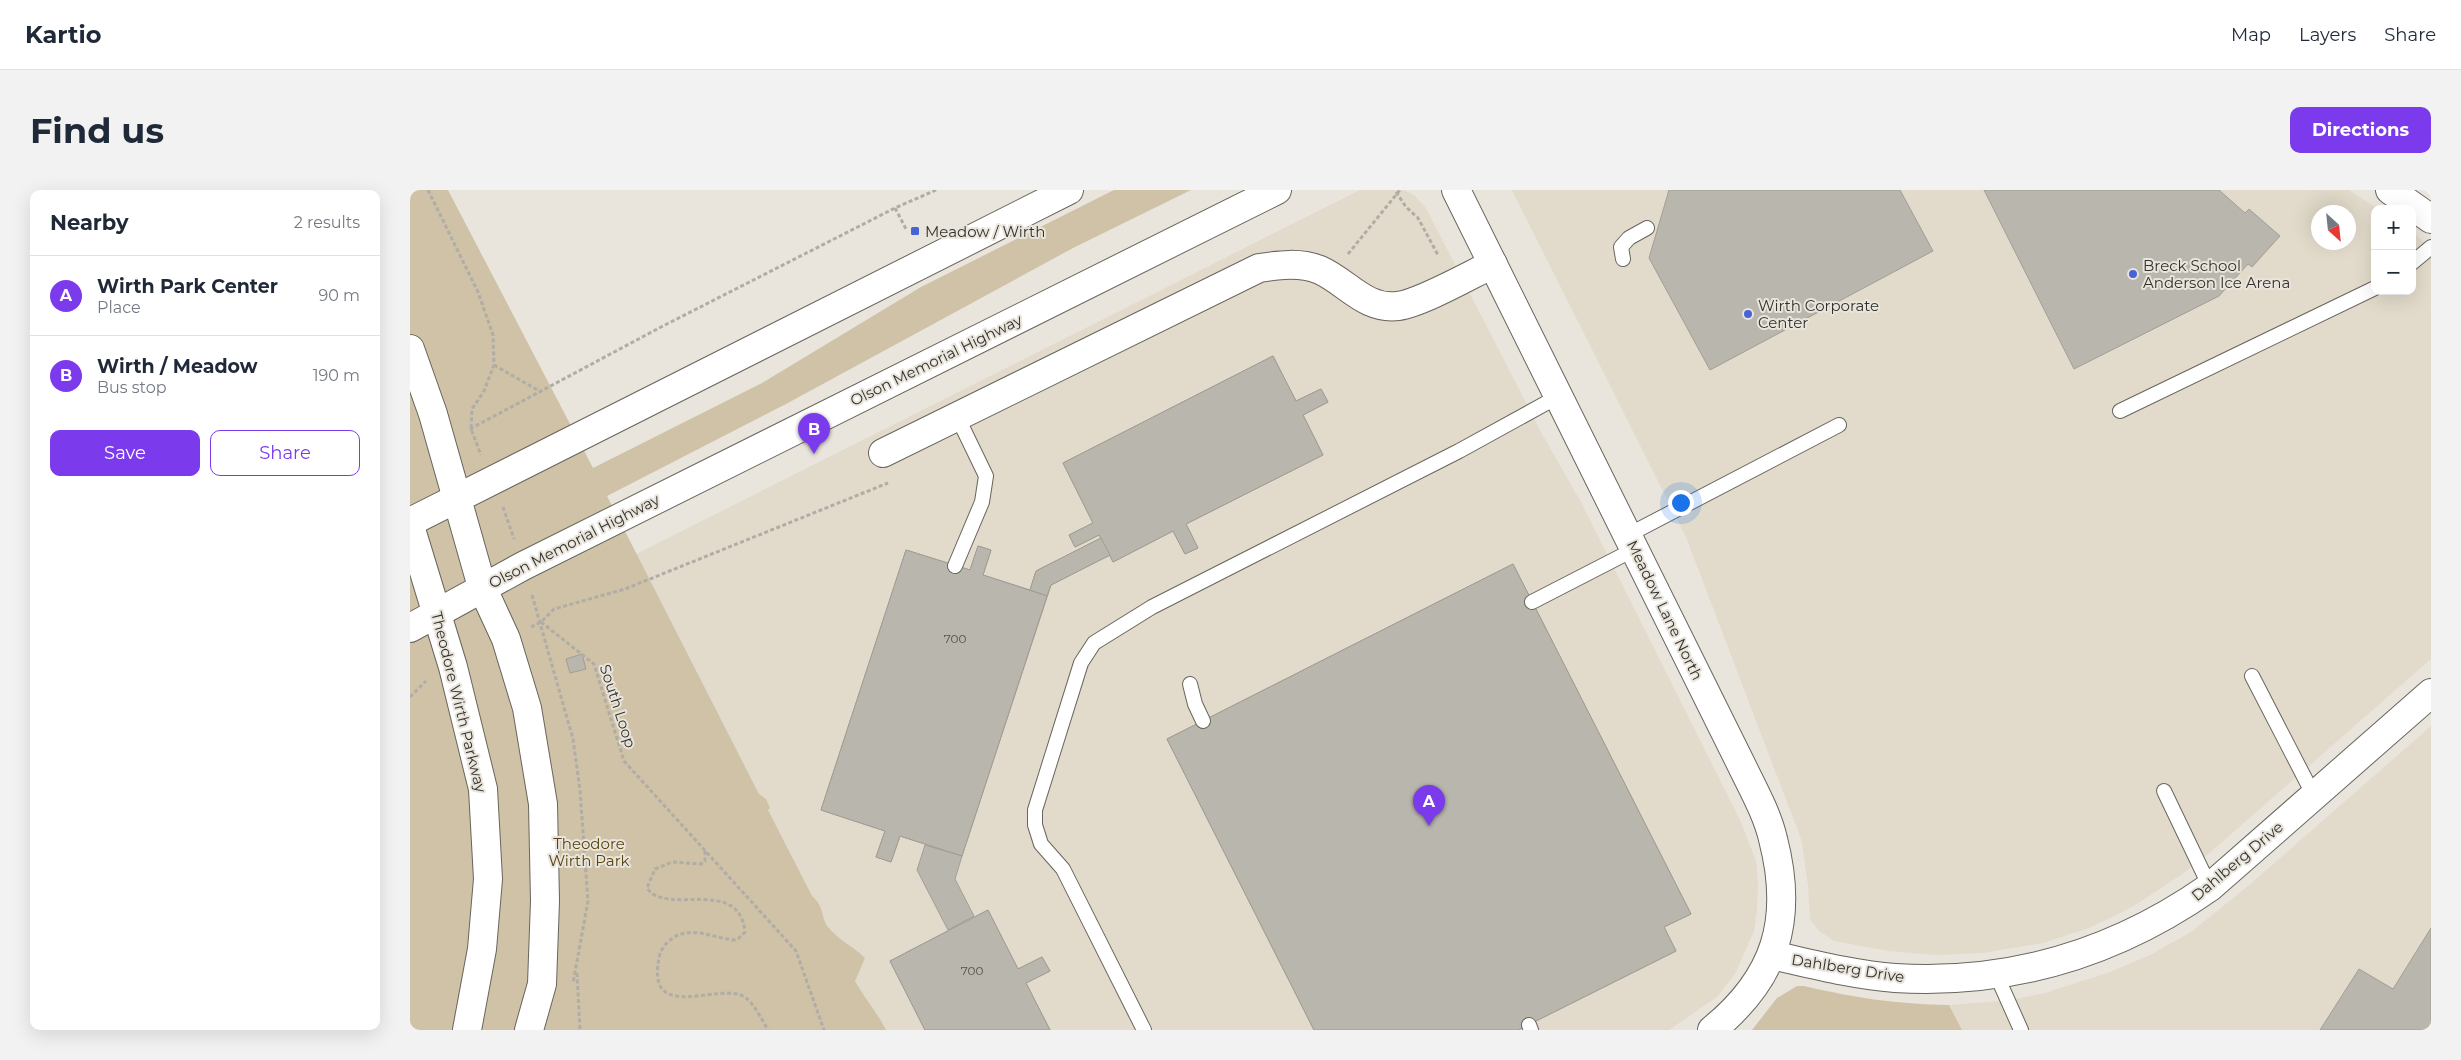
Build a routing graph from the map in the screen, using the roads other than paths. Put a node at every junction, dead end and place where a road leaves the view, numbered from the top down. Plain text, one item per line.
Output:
1 (1069, 190) edge
2 (1277, 190) edge
3 (1456, 190) edge
4 (2390, 190) edge
5 (2431, 219) edge
6 (1647, 228) dead end
7 (2431, 247) edge
8 (1623, 259) dead end
9 (2416, 260) edge
10 (1493, 264) junction
11 (2371, 290) edge
12 (410, 348) edge
13 (1559, 396) junction
14 (2120, 411) dead end
15 (957, 416) junction
16 (1839, 425) dead end
17 (883, 453) dead end
18 (456, 499) junction
19 (410, 524) edge
20 (1632, 542) junction
21 (955, 566) dead end
22 (482, 587) junction
23 (1532, 602) dead end
24 (438, 612) junction
25 (410, 628) edge
26 (2252, 676) dead end
27 (1190, 684) dead end
28 (2431, 693) edge
29 (1203, 721) dead end
30 (2164, 791) dead end
31 (2314, 796) junction
32 (2210, 887) junction
33 (1772, 955) junction
34 (1996, 974) junction
35 (466, 1030) edge
36 (529, 1030) edge
37 (1144, 1030) edge
38 (1712, 1030) edge
39 (2021, 1030) edge

1 - 18 street
2 - 22 street, Olson Memorial Highway
3 - 10 street, Meadow Lane North
4 - 5 street
6 - 8 lane
7 - 9 lane
10 - 13 street, Meadow Lane North
10 - 15 street
11 - 14 lane
12 - 18 street
13 - 20 street, Meadow Lane North
13 - 37 lane
15 - 17 street
15 - 21 lane
16 - 20 lane
18 - 19 street
18 - 22 street
19 - 24 street, Theodore Wirth Parkway
20 - 23 lane
20 - 33 street, Meadow Lane North
22 - 24 street, Olson Memorial Highway
22 - 36 street
24 - 25 street, Olson Memorial Highway
24 - 35 street, Theodore Wirth Parkway
26 - 31 lane
27 - 29 lane
28 - 31 street, Dahlberg Drive
30 - 32 lane
31 - 32 street, Dahlberg Drive
32 - 34 street, Dahlberg Drive
33 - 34 street, Dahlberg Drive
33 - 38 street, Meadow Lane North
34 - 39 lane

